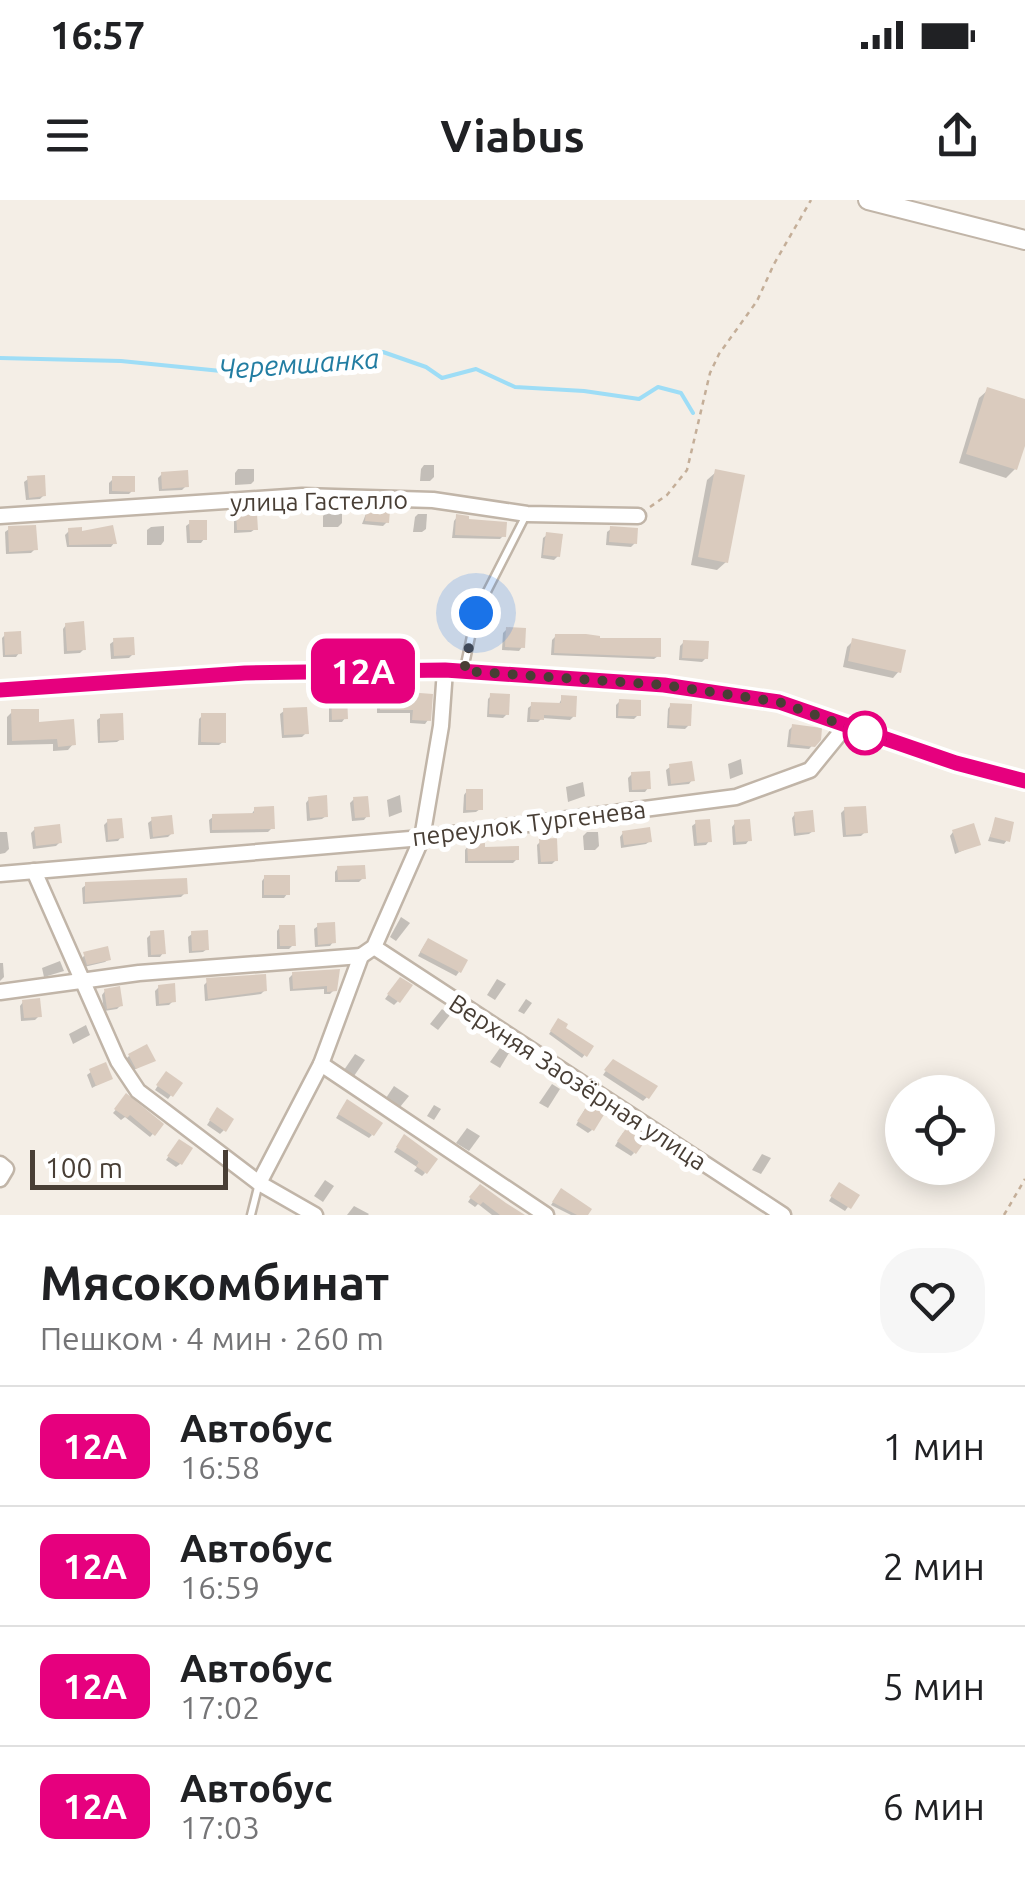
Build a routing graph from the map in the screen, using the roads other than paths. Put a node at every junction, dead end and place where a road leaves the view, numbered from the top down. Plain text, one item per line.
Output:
1 (868, 200) edge
2 (1025, 240) edge
3 (527, 514) junction
4 (0, 516) edge
5 (638, 516) road end
6 (445, 670) junction
7 (464, 671) junction
8 (0, 690) edge
9 (844, 726) junction
10 (1025, 782) edge
11 (422, 838) junction
12 (34, 870) junction
13 (0, 874) edge
14 (367, 952) junction
15 (83, 982) junction
16 (0, 992) edge
17 (321, 1064) junction
18 (0, 1164) edge
19 (0, 1179) edge
20 (259, 1182) junction
21 (250, 1215) edge
22 (315, 1215) edge
23 (546, 1215) edge
24 (783, 1215) edge

1 - 2 street
3 - 4 street, улица Гастелло
3 - 5 street, улица Гастелло
3 - 7 lane
6 - 7 street
6 - 8 street
6 - 11 street
7 - 9 street
9 - 10 street
9 - 11 street, переулок Тургенева
11 - 12 street, переулок Тургенева
11 - 14 street
12 - 13 street, переулок Тургенева
12 - 15 street
14 - 15 street
14 - 17 street
14 - 24 street, Верхняя Заозёрная улица
15 - 16 street
15 - 20 street
17 - 20 street
17 - 23 street
18 - 19 street
20 - 21 lane
20 - 22 street

